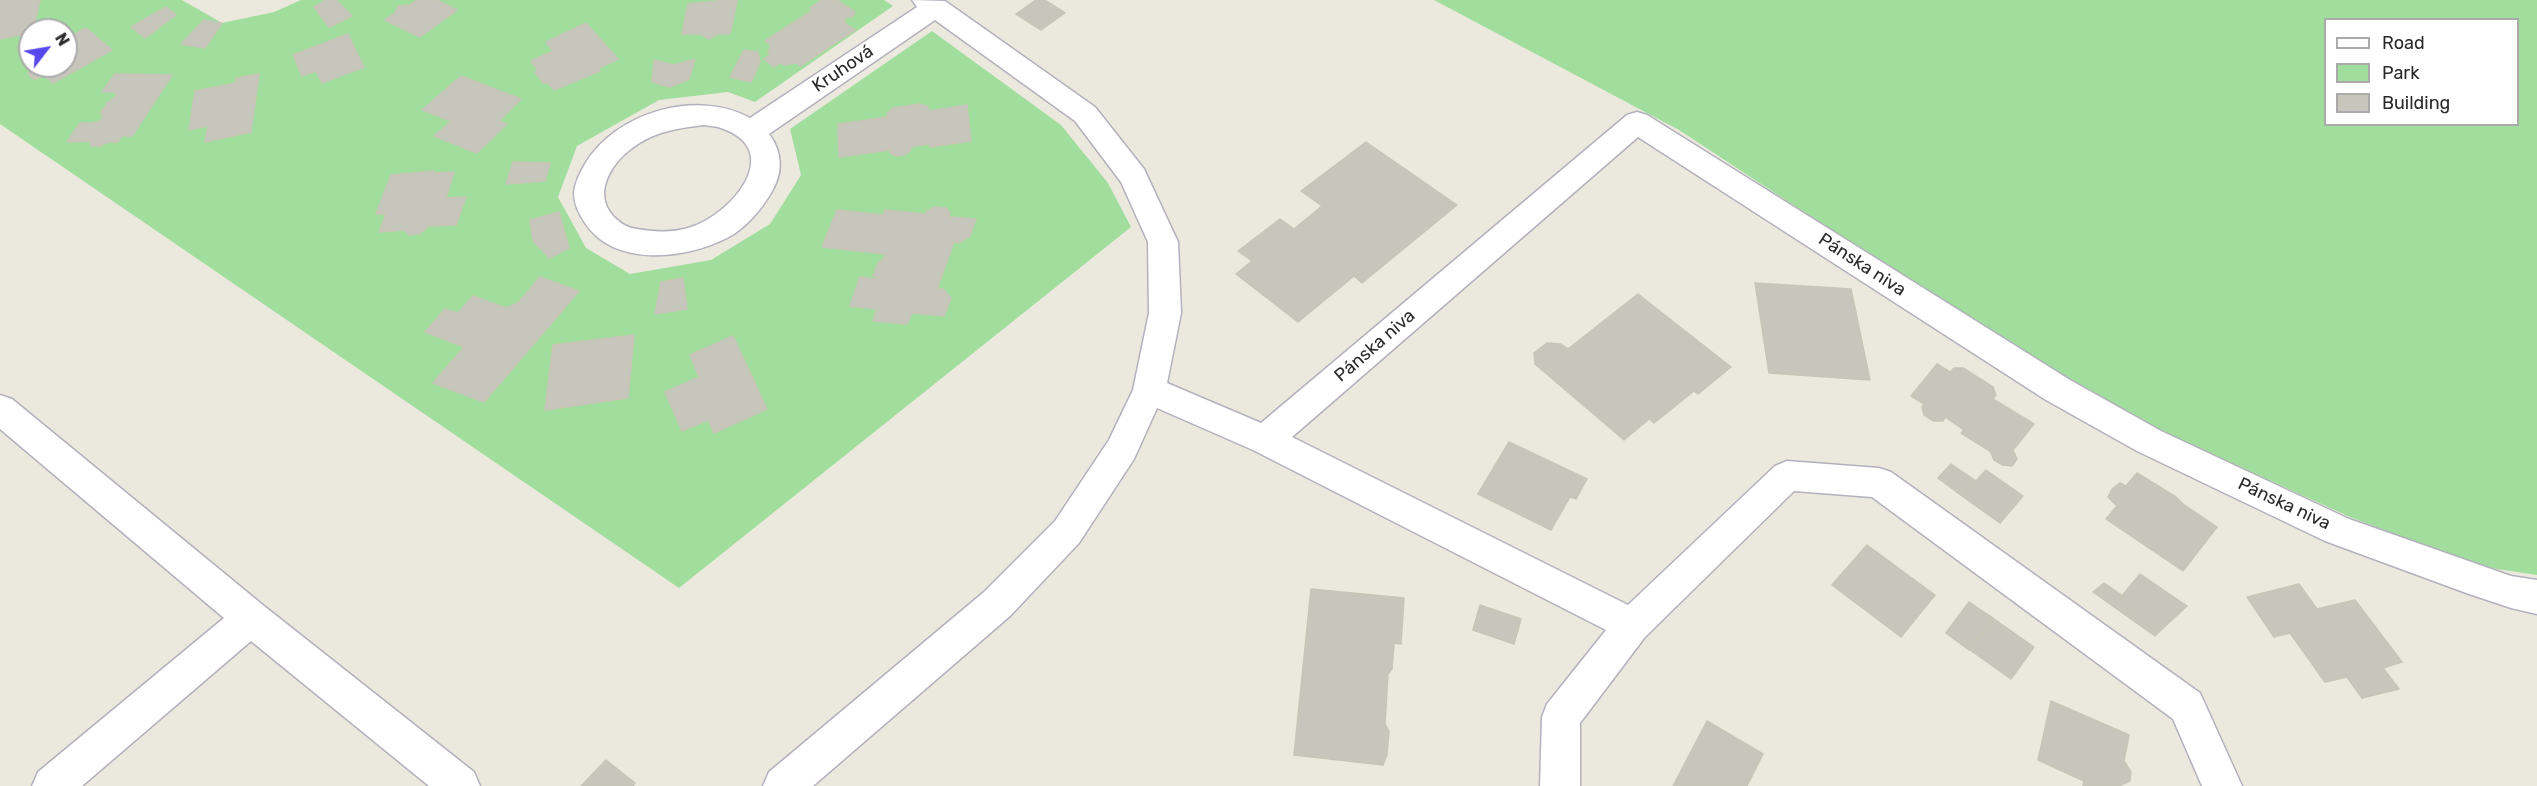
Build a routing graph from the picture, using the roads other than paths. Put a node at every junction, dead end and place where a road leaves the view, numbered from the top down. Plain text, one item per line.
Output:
1 (931, 3) edge
2 (751, 132) junction
3 (1149, 390) junction
4 (0, 409) edge
5 (1265, 440) junction
6 (2537, 597) edge
7 (251, 618) junction
8 (1632, 625) junction
9 (52, 786) edge
10 (460, 786) edge
11 (783, 786) edge
12 (1560, 786) edge
13 (2222, 786) edge

1 - 2 street, Kruhová
1 - 3 street
2 - 2 street
3 - 5 street
3 - 11 street
4 - 7 street
5 - 6 street, Pánska niva
5 - 8 street
7 - 9 street
7 - 10 street
8 - 12 street
8 - 13 street

